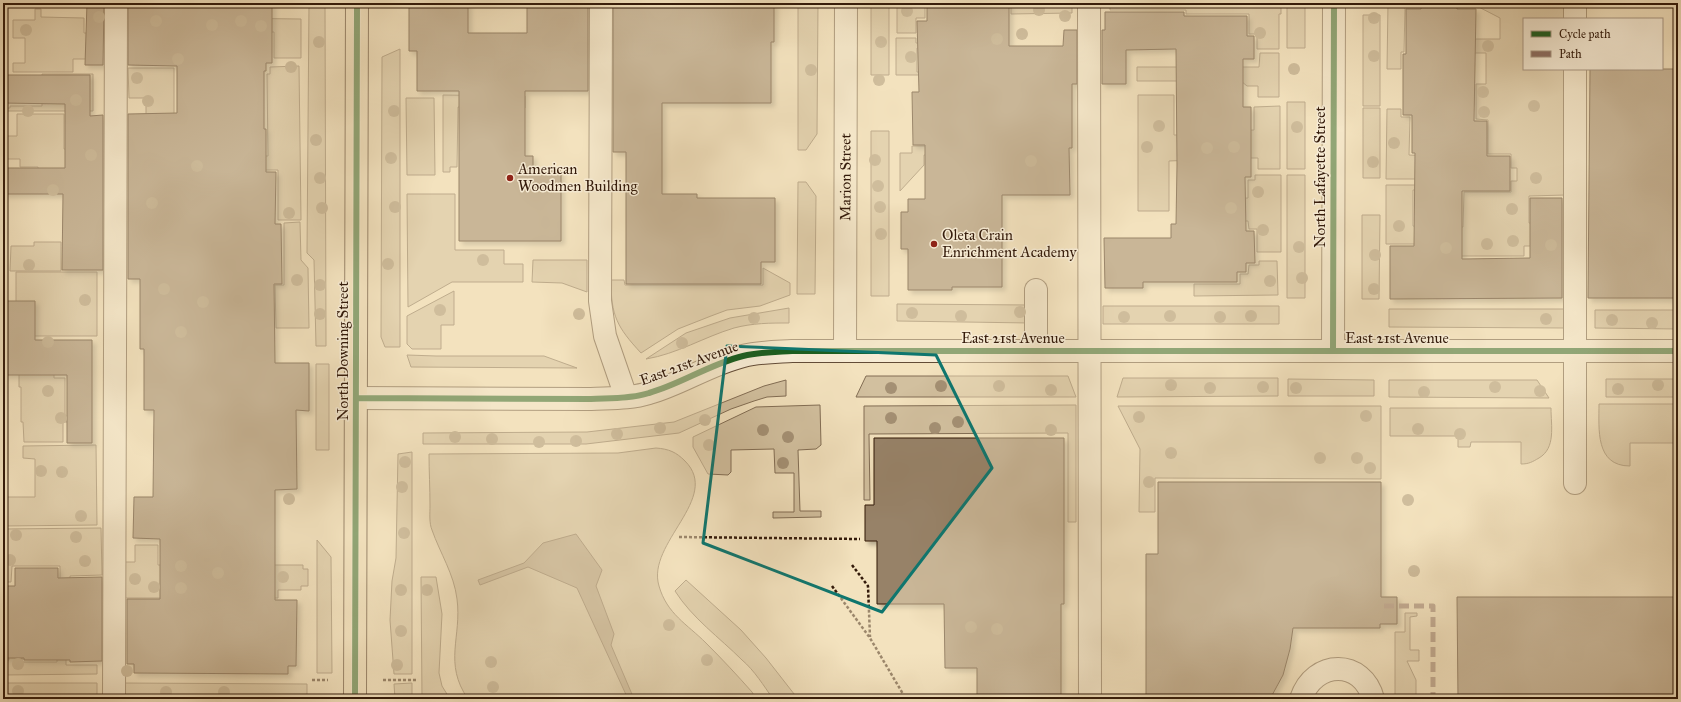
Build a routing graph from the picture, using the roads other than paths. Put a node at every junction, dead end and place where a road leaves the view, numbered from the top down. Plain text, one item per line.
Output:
1 (116, 3) edge
2 (357, 3) edge
3 (601, 3) edge
4 (846, 3) edge
5 (1089, 3) edge
6 (1334, 3) edge
7 (1575, 3) edge
8 (1575, 18) edge
9 (1575, 70) edge
10 (1036, 290) dead end
11 (845, 351) junction
12 (1036, 351) junction
13 (1089, 351) junction
14 (1332, 351) junction
15 (1575, 351) junction
16 (1678, 351) edge
17 (626, 397) junction
18 (356, 398) junction
19 (1575, 483) dead end
20 (114, 699) edge
21 (355, 699) edge
22 (1090, 699) edge
23 (1301, 699) edge
24 (1373, 699) edge

1 - 20 street
2 - 18 main road, North Downing Street
3 - 17 street
4 - 11 street, Marion Street
5 - 13 street
6 - 14 street, North Lafayette Street
7 - 8 street
9 - 15 street
10 - 12 street
11 - 12 street, East 21st Avenue
11 - 17 street, East 21st Avenue
12 - 13 street, East 21st Avenue
13 - 14 street, East 21st Avenue
13 - 22 street
14 - 15 street, East 21st Avenue
15 - 16 street, East 21st Avenue
15 - 19 street
17 - 18 street, East 21st Avenue
18 - 21 main road, North Downing Street
23 - 24 street

